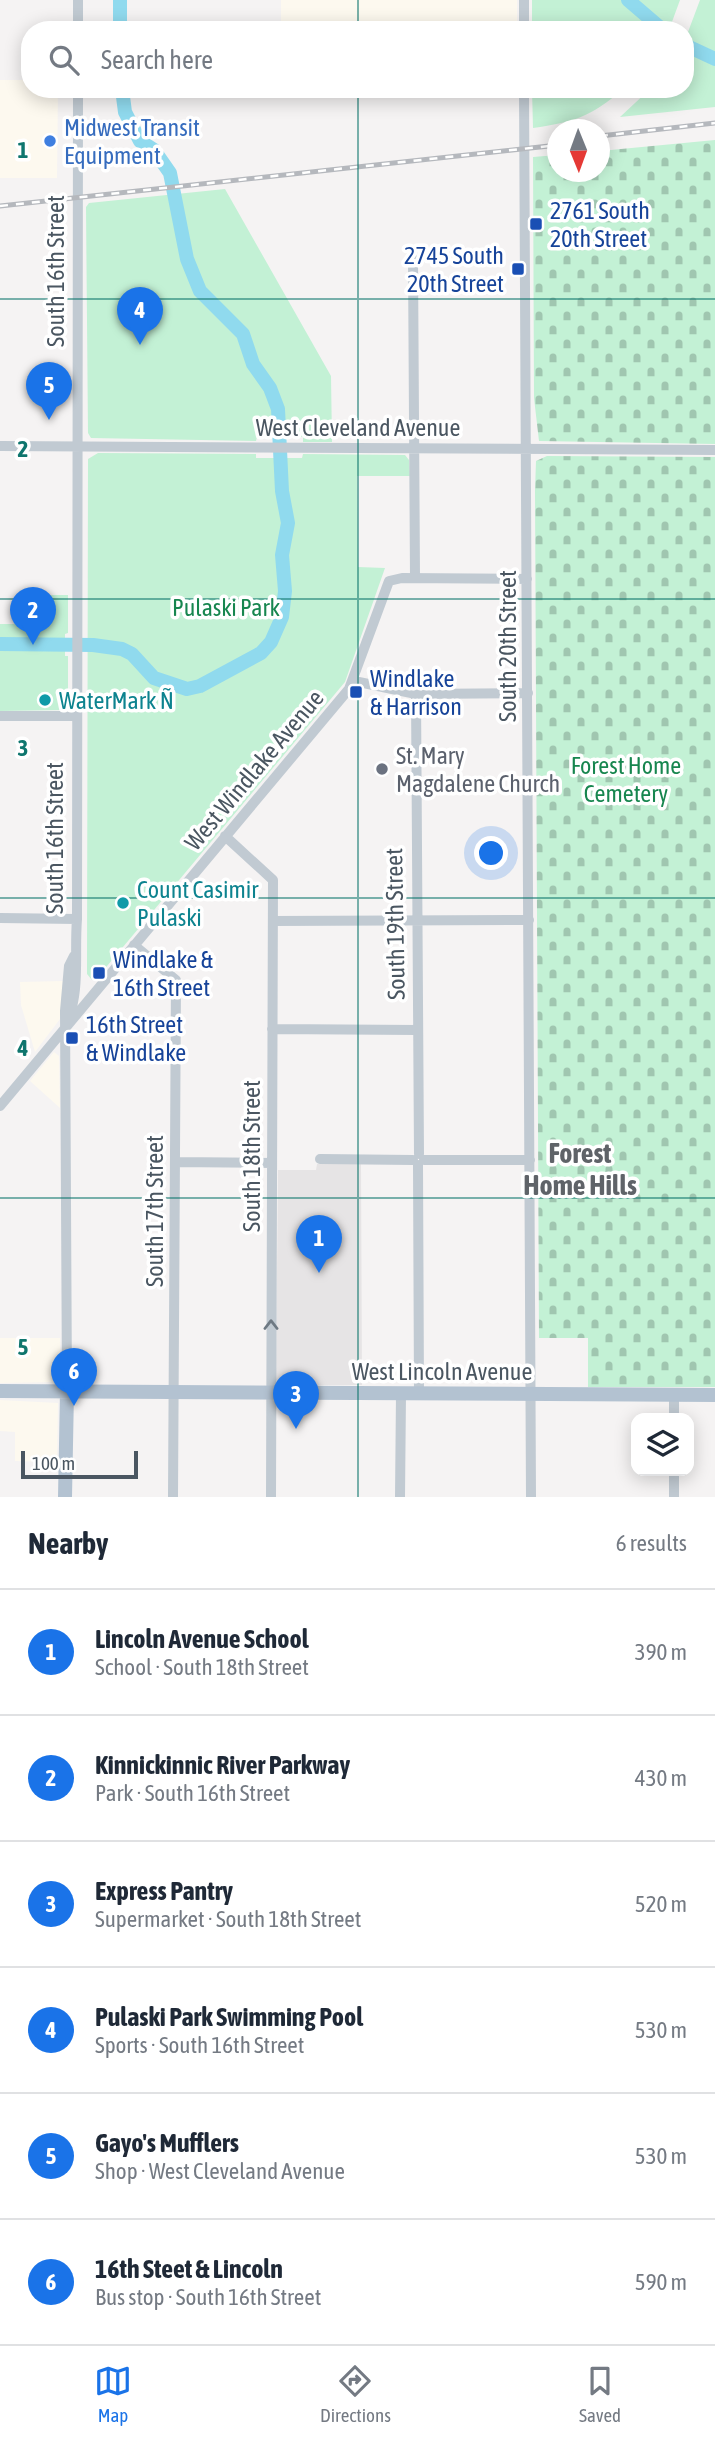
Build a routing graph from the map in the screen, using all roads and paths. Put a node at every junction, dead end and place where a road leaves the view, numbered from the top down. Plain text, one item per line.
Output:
1 (78, 0) edge
2 (524, 0) edge
3 (78, 21) edge
4 (524, 21) edge
5 (78, 98) edge
6 (524, 98) edge
7 (413, 259) dead end
8 (0, 446) edge
9 (77, 447) junction
10 (414, 448) junction
11 (528, 449) junction
12 (715, 450) edge
13 (415, 578) junction
14 (527, 579) junction
15 (354, 681) junction
16 (528, 693) junction
17 (416, 694) junction
18 (0, 716) edge
19 (77, 716) junction
20 (225, 836) junction
21 (0, 918) edge
22 (77, 919) junction
23 (529, 920) junction
24 (272, 921) junction
25 (418, 921) junction
26 (135, 945) junction
27 (74, 957) junction
28 (77, 969) junction
29 (100, 985) junction
30 (66, 1025) junction
31 (272, 1029) junction
32 (417, 1030) junction
33 (0, 1106) edge
34 (320, 1159) dead end
35 (418, 1160) junction
36 (530, 1160) junction
37 (175, 1162) junction
38 (272, 1163) junction
39 (0, 1391) edge
40 (67, 1392) junction
41 (174, 1392) junction
42 (272, 1393) junction
43 (401, 1394) junction
44 (419, 1394) junction
45 (531, 1395) junction
46 (674, 1395) junction
47 (715, 1395) edge
48 (674, 1413) edge
49 (674, 1476) edge
50 (65, 1497) edge
51 (173, 1497) edge
52 (271, 1497) edge
53 (400, 1497) edge
54 (531, 1497) edge
55 (674, 1497) edge

1 - 3 street
2 - 4 street
5 - 9 street, South 16th Street
6 - 11 street, South 20th Street
7 - 10 street
8 - 9 street, West Cleveland Avenue
9 - 10 street, West Cleveland Avenue
9 - 19 street, South 16th Street
10 - 11 street, West Cleveland Avenue
10 - 13 street
11 - 12 street, West Cleveland Avenue
11 - 14 street, South 20th Street
13 - 14 street, West Windlake Avenue
13 - 15 street, West Windlake Avenue
14 - 16 street, South 20th Street
15 - 17 street
15 - 20 street, West Windlake Avenue
16 - 17 street
16 - 23 street, South 20th Street
17 - 25 street, South 19th Street
18 - 19 street
19 - 22 street, South 16th Street
20 - 24 street, South 18th Street
20 - 26 street, West Windlake Avenue
21 - 22 street
22 - 27 street, South 16th Street
23 - 25 street
23 - 36 street, South 20th Street
24 - 25 street
24 - 31 street, South 18th Street
25 - 32 street, South 19th Street
26 - 29 street, West Windlake Avenue
26 - 37 street, South 17th Street
27 - 28 street, South 16th Street
27 - 30 street, South 16th Street
28 - 29 street
28 - 30 street, South 16th Street
29 - 30 street, West Windlake Avenue
30 - 33 street, West Windlake Avenue
30 - 40 street, South 16th Street
31 - 32 street
31 - 38 street, South 18th Street
32 - 35 street, South 19th Street
34 - 35 street
35 - 36 street
35 - 44 street, South 19th Street
36 - 45 street, South 20th Street
37 - 38 street
37 - 41 street, South 17th Street
42 -> 38 street, South 18th Street
39 - 40 main road, West Lincoln Avenue
40 - 41 main road, West Lincoln Avenue
40 - 50 main road, South 16th Street
41 - 42 main road, West Lincoln Avenue
41 - 51 street, South 17th Street
42 - 43 main road, West Lincoln Avenue
42 - 52 street, South 18th Street
43 - 44 main road, West Lincoln Avenue
43 - 53 street
44 - 45 main road, West Lincoln Avenue
45 - 46 main road, West Lincoln Avenue
45 - 54 street, South 20th Street
46 - 47 main road, West Lincoln Avenue
46 - 48 street
49 - 55 street

